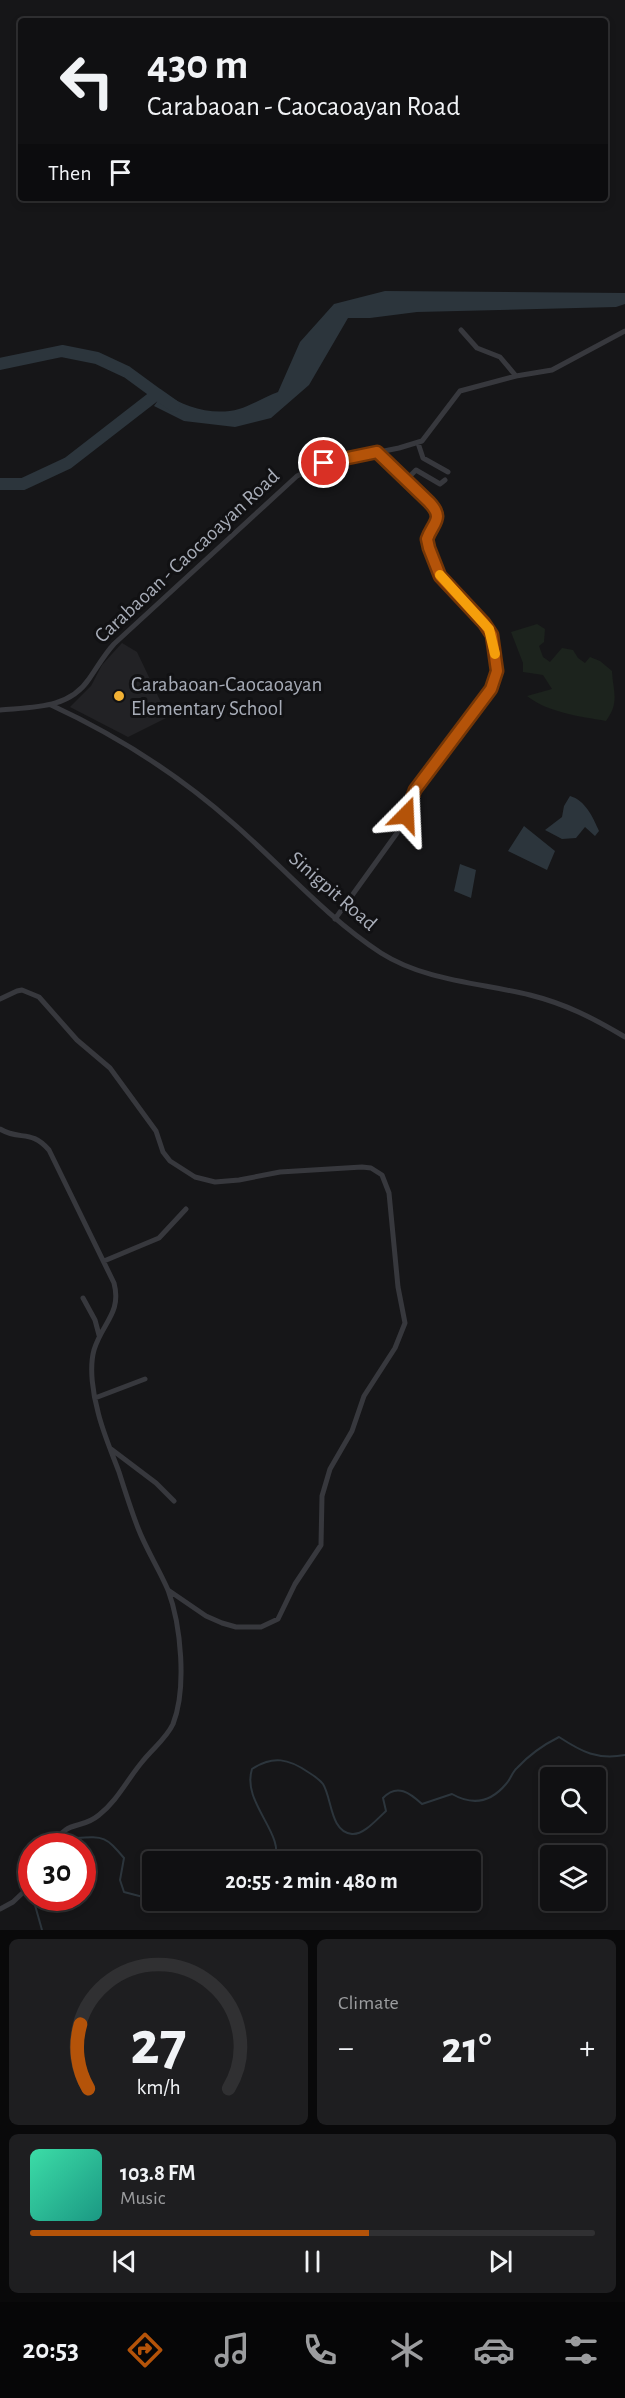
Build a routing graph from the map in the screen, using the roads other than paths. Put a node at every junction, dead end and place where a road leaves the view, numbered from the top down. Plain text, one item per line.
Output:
1 (461, 330) dead end
2 (625, 332) edge
3 (516, 376) junction
4 (418, 443) junction
5 (377, 452) junction
6 (448, 472) dead end
7 (406, 480) junction
8 (446, 480) dead end
9 (51, 705) junction
10 (0, 710) edge
11 (335, 919) junction
12 (0, 999) edge
13 (625, 1037) edge
14 (0, 1129) edge
15 (186, 1209) dead end
16 (104, 1261) junction
17 (83, 1298) dead end
18 (99, 1335) junction
19 (145, 1379) dead end
20 (95, 1398) junction
21 (110, 1448) junction
22 (174, 1501) dead end
23 (168, 1590) junction
24 (62, 1833) edge
25 (18, 1897) edge
26 (0, 1909) edge

1 - 3 street
2 - 3 street
3 - 4 street
4 - 5 street, Carabaoan - Caocaoayan Road
4 - 6 street
5 - 7 street
5 - 9 street, Carabaoan - Caocaoayan Road
7 - 8 street
7 - 11 street
9 - 10 street, Carabaoan - Caocaoayan Road
9 - 11 street, Sinigpit Road
11 - 13 street, Sinigpit Road
12 - 23 street
14 - 16 street
15 - 16 street
16 - 18 street
17 - 18 street
18 - 20 street
19 - 20 street
20 - 21 street
21 - 22 street
21 - 23 street
23 - 24 street
25 - 26 street

